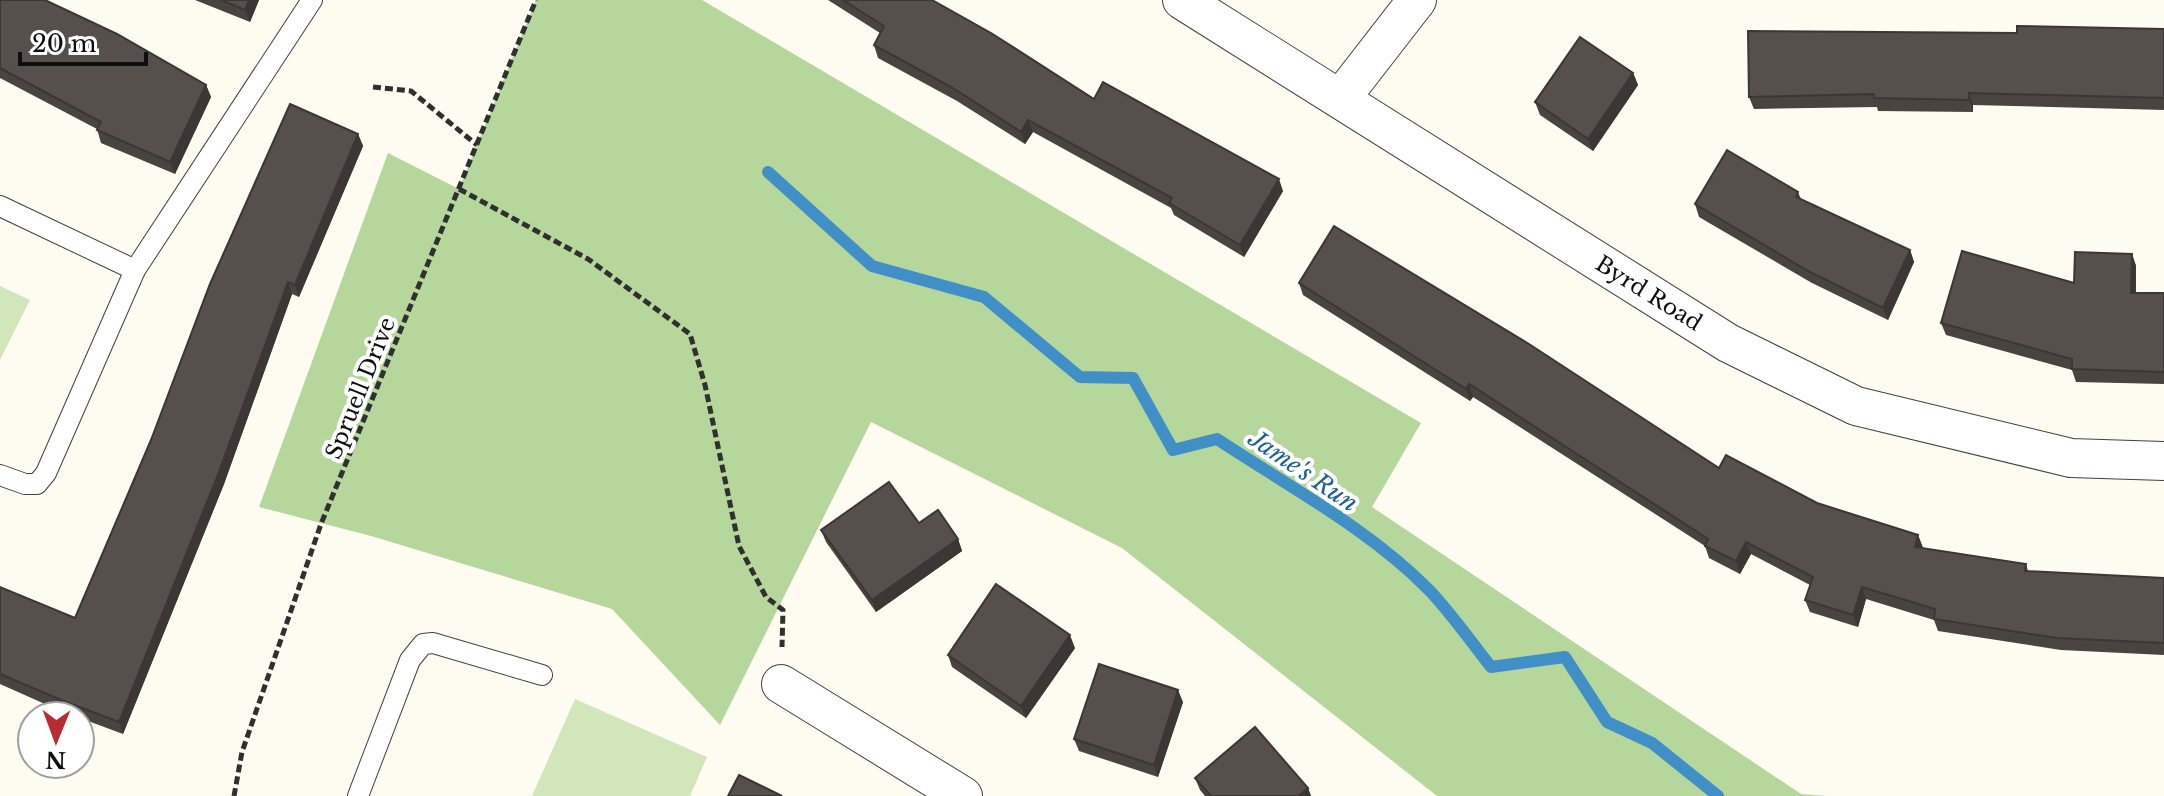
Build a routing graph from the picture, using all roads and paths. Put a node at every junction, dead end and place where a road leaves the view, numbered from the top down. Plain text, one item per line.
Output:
1 (312, 0) edge
2 (536, 0) edge
3 (1182, 0) edge
4 (1417, 0) edge
5 (373, 87) dead end
6 (1341, 98) junction
7 (477, 145) junction
8 (459, 189) junction
9 (0, 206) edge
10 (135, 270) junction
11 (2164, 461) edge
12 (0, 475) edge
13 (783, 610) dead end
14 (542, 675) dead end
15 (781, 684) dead end
16 (234, 796) edge
17 (358, 796) edge
18 (963, 796) edge

1 - 10 lane
2 - 7 path, Spruell Drive
3 - 6 street, Byrd Road
4 - 6 street
5 - 7 path
6 - 11 street, Byrd Road
7 - 8 path, Spruell Drive
8 - 13 path
8 - 16 path, Spruell Drive
9 - 10 lane
10 - 12 lane
14 - 17 lane
15 - 18 street

